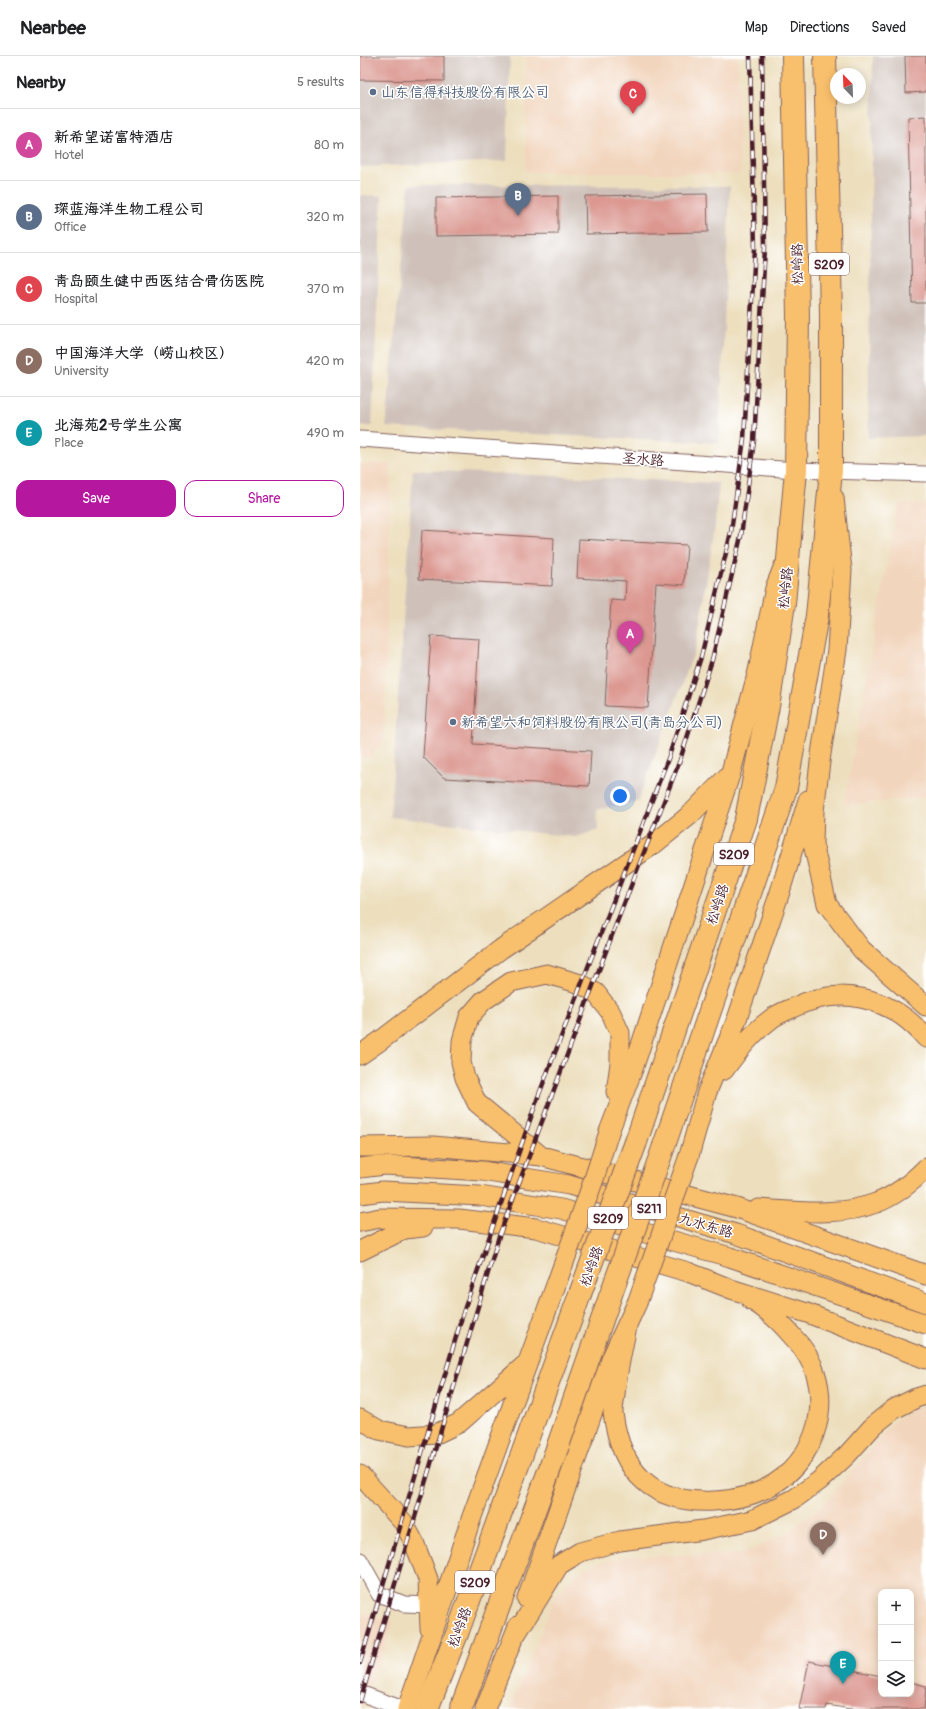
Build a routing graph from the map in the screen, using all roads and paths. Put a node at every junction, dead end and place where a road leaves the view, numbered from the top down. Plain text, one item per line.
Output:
1 (793, 56) edge
2 (825, 56) edge
3 (360, 439) edge
4 (796, 470) junction
5 (831, 471) junction
6 (926, 474) edge
7 (788, 556) junction
8 (821, 754) junction
9 (731, 772) junction
10 (926, 1006) edge
11 (926, 1038) edge
12 (360, 1055) edge
13 (707, 1092) junction
14 (610, 1129) junction
15 (360, 1147) edge
16 (541, 1156) junction
17 (360, 1168) edge
18 (926, 1168) edge
19 (360, 1194) edge
20 (737, 1208) junction
21 (479, 1221) junction
22 (360, 1222) edge
23 (360, 1251) edge
24 (926, 1274) edge
25 (730, 1289) junction
26 (926, 1303) edge
27 (926, 1324) edge
28 (627, 1327) junction
29 (926, 1359) edge
30 (526, 1364) junction
31 (926, 1395) edge
32 (360, 1419) edge
33 (360, 1475) edge
34 (360, 1560) edge
35 (429, 1605) junction
36 (513, 1639) junction
37 (429, 1644) junction
38 (360, 1693) edge
39 (403, 1709) edge
40 (407, 1709) edge
41 (427, 1709) edge
42 (461, 1709) edge
43 (486, 1709) edge

1 - 4 highway, 松岭路 / S209
2 - 5 highway, 松岭路 / S209
3 - 4 street, 圣水路
4 - 5 street, 圣水路
4 - 7 highway, 松岭路 / S209
5 - 6 street, 圣水路
5 - 8 main road
5 - 42 highway, 松岭路 / S209, bridge
7 - 9 main road
7 - 41 highway, 松岭路 / S209, bridge
8 - 10 main road
8 - 13 main road
9 - 12 main road
9 - 14 main road
11 - 13 main road
13 - 28 main road, bridge
14 - 16 main road
14 - 30 main road, bridge
15 - 16 main road
16 - 20 main road
17 - 26 main road, 九水东路 / S211
18 - 20 main road
19 - 27 main road, 九水东路 / S211
20 - 24 main road
21 - 22 main road
21 - 23 main road
21 - 25 main road
25 - 28 main road
25 - 29 main road
28 - 36 main road
30 - 32 main road
30 - 37 main road
31 - 36 main road
33 - 35 main road
34 - 35 street
35 - 37 main road
36 - 43 main road
37 - 40 main road
38 - 39 street

